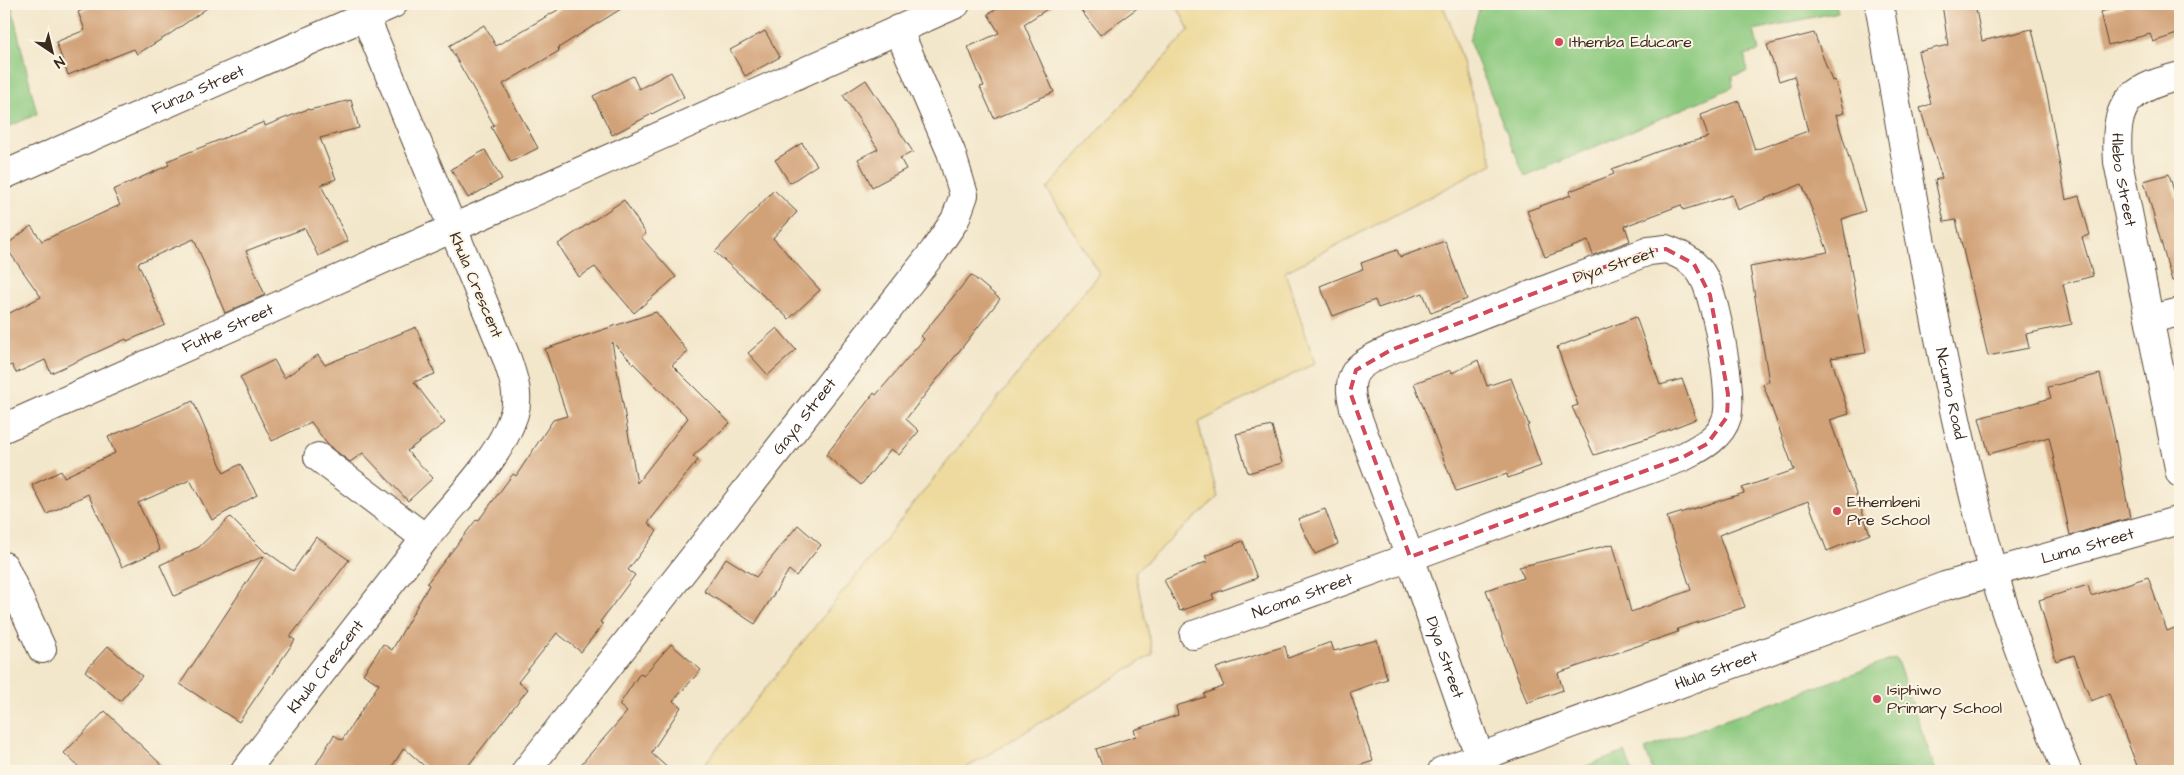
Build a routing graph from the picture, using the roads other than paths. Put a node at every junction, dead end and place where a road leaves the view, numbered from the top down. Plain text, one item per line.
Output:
1 (393, 4) edge
2 (956, 4) edge
3 (1879, 4) edge
4 (365, 16) junction
5 (898, 29) junction
6 (2180, 76) edge
7 (4, 175) edge
8 (452, 229) junction
9 (2180, 312) edge
10 (2151, 319) junction
11 (4, 428) edge
12 (318, 457) dead end
13 (2180, 473) edge
14 (2180, 520) edge
15 (425, 538) junction
16 (1410, 557) junction
17 (4, 566) edge
18 (1993, 572) junction
19 (1194, 635) dead end
20 (42, 649) dead end
21 (1480, 758) junction
22 (245, 771) edge
23 (526, 771) edge
24 (1442, 771) edge
25 (2067, 771) edge

1 - 4 street, Funza Street
2 - 5 street
3 - 18 street, Ncumo Road
4 - 7 street, Funza Street
4 - 8 street, Khula Crescent
5 - 8 street
5 - 23 street, Gaya Street
6 - 10 street, Hlebo Street
8 - 11 street, Futhe Street
8 - 15 street, Khula Crescent
9 - 10 street
10 - 13 street, Hlebo Street
12 - 15 street
14 - 18 street, Luma Street
15 - 22 street, Khula Crescent
16 - 16 street, Diya Street
16 - 19 street, Ncoma Street
16 - 21 street, Diya Street
17 - 20 street
18 - 21 street, Hlula Street
18 - 25 street, Ncumo Road
21 - 24 street, Hlula Street

